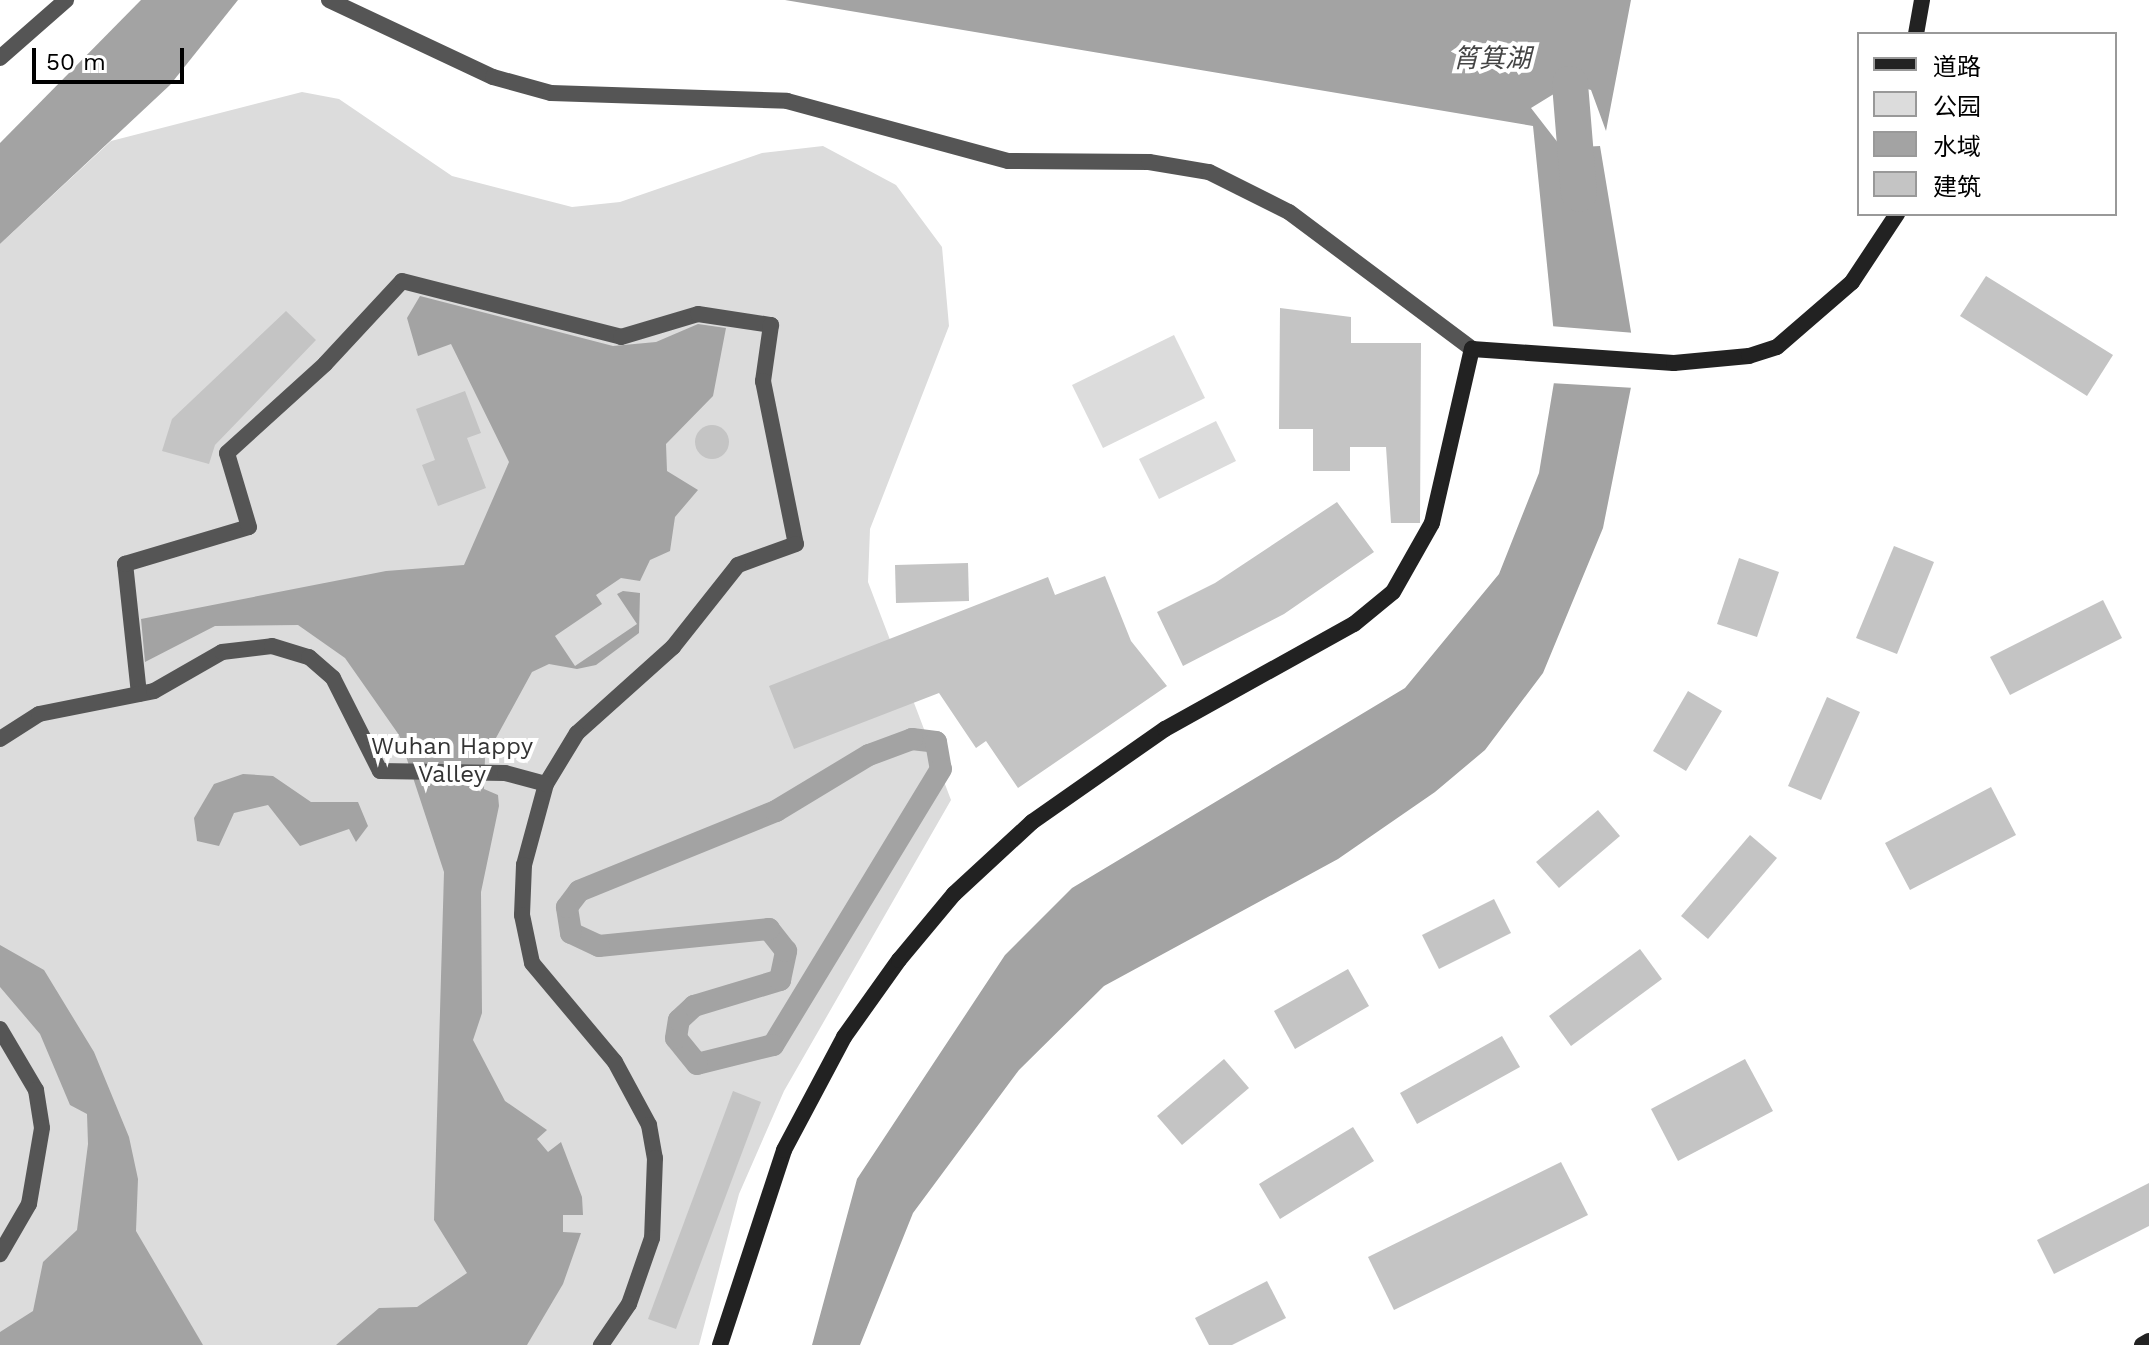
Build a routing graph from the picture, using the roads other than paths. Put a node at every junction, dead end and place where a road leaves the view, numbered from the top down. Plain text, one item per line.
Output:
1 (66, 0) edge
2 (329, 0) edge
3 (1922, 0) edge
4 (1916, 32) edge
5 (0, 58) edge
6 (1896, 216) edge
7 (1472, 349) junction
8 (139, 694) junction
9 (0, 739) edge
10 (546, 784) junction
11 (0, 1029) edge
12 (0, 1254) edge
13 (2149, 1341) edge
14 (601, 1345) edge
15 (720, 1345) edge
16 (2142, 1345) edge

1 - 5 street
2 - 7 street
3 - 4 street
6 - 7 street
7 - 15 street
8 - 9 street
8 - 10 street
8 - 10 street
10 - 14 street
11 - 12 street
13 - 16 street

